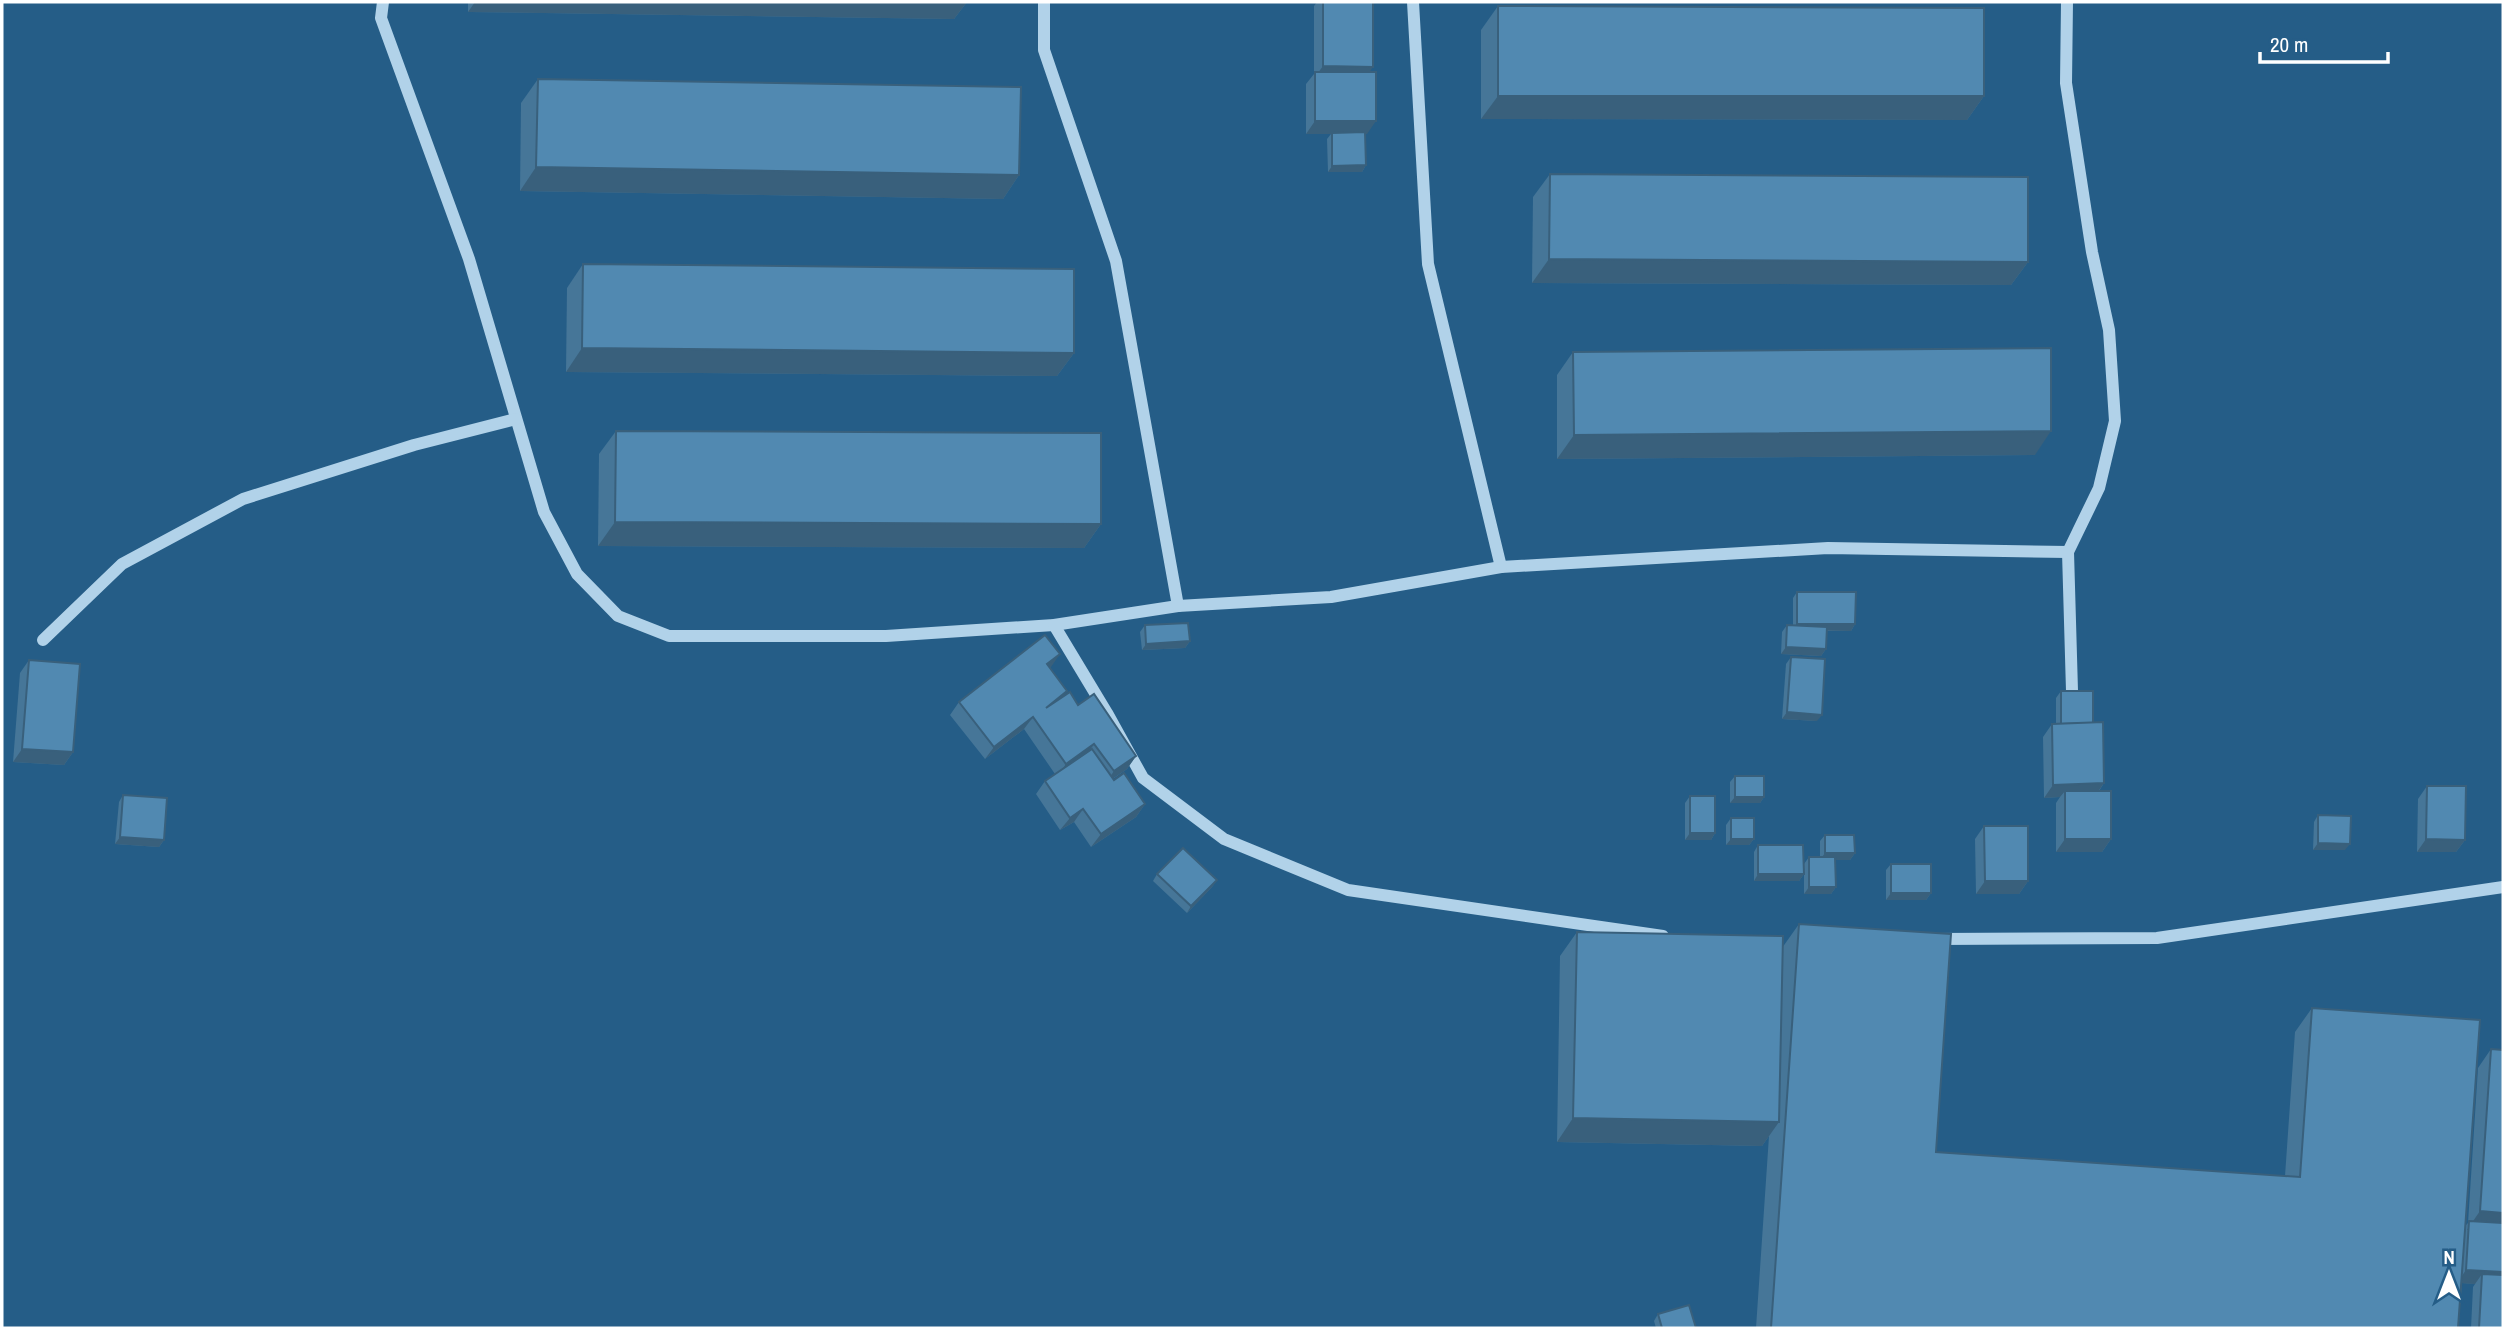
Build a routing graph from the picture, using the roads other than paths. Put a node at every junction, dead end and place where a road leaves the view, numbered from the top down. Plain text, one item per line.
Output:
1 (383, 2) edge
2 (1044, 2) edge
3 (1413, 2) edge
4 (2067, 2) edge
5 (516, 419) junction
6 (2068, 552) junction
7 (1501, 567) junction
8 (1178, 606) junction
9 (1054, 625) junction
10 (43, 640) dead end
11 (2073, 691) edge
12 (2503, 887) edge
13 (1676, 938) edge
14 (1923, 939) edge

1 - 5 lane
2 - 8 lane
3 - 7 lane
4 - 6 lane
5 - 9 lane
5 - 10 lane
6 - 7 lane
6 - 11 lane
7 - 8 lane
8 - 9 lane
9 - 13 lane
12 - 14 lane

